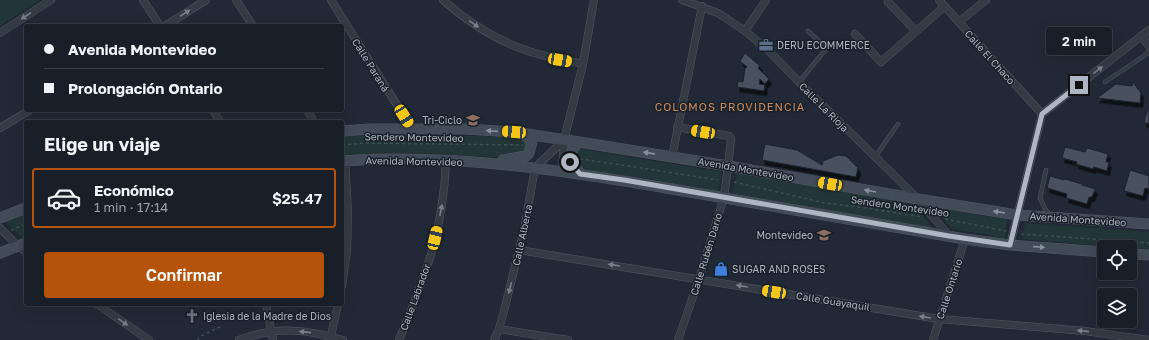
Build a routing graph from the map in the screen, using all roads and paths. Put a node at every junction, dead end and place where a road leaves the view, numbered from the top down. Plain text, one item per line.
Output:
1 (51, 0) edge
2 (143, 0) edge
3 (206, 0) edge
4 (236, 0) edge
5 (331, 0) edge
6 (443, 0) edge
7 (594, 0) edge
8 (682, 0) edge
9 (766, 0) edge
10 (939, 0) edge
11 (986, 0) edge
12 (888, 2) dead end
13 (702, 6) junction
14 (945, 6) junction
15 (959, 22) junction
16 (159, 24) edge
17 (168, 24) edge
18 (252, 24) edge
19 (1149, 30) edge
20 (745, 31) junction
21 (808, 31) dead end
22 (916, 31) junction
23 (0, 33) edge
24 (855, 34) dead end
25 (1141, 36) junction
26 (1149, 46) edge
27 (1149, 51) edge
28 (583, 64) junction
29 (799, 82) junction
30 (1105, 82) dead end
31 (27, 112) edge
32 (1042, 114) junction
33 (898, 124) dead end
34 (677, 127) junction
35 (0, 128) edge
36 (412, 129) junction
37 (344, 131) edge
38 (524, 134) junction
39 (564, 140) junction
40 (579, 142) junction
41 (344, 145) edge
42 (531, 146) junction
43 (672, 157) junction
44 (875, 157) junction
45 (571, 158) junction
46 (446, 160) junction
47 (344, 161) edge
48 (491, 162) junction
49 (728, 166) junction
50 (535, 168) junction
51 (1046, 170) dead end
52 (344, 171) edge
53 (562, 172) junction
54 (580, 174) junction
55 (726, 181) junction
56 (724, 197) junction
57 (918, 199) junction
58 (24, 209) edge
59 (1018, 215) junction
60 (1052, 217) junction
61 (0, 218) edge
62 (933, 218) junction
63 (24, 224) edge
64 (1149, 224) edge
65 (2, 230) edge
66 (1013, 233) junction
67 (949, 236) junction
68 (965, 239) junction
69 (1149, 243) edge
70 (1010, 245) junction
71 (23, 247) edge
72 (519, 250) junction
73 (1097, 251) edge
74 (0, 253) edge
75 (1137, 254) edge
76 (1149, 255) edge
77 (344, 272) edge
78 (698, 279) junction
79 (100, 306) edge
80 (266, 306) edge
81 (338, 306) edge
82 (939, 319) junction
83 (222, 326) dead end
84 (499, 329) junction
85 (272, 331) junction
86 (330, 338) edge
87 (149, 340) edge
88 (197, 340) edge
89 (239, 340) edge
90 (274, 340) edge
91 (343, 340) edge
92 (399, 340) edge
93 (494, 340) edge
94 (568, 340) edge
95 (678, 340) edge
96 (933, 340) edge
97 (1149, 340) edge

1 -> 23 street
2 - 16 street
17 -> 3 street
4 - 18 street
5 - 36 street, Calle Paraná
6 -> 28 street
7 - 28 street
8 - 13 street, Calle La Rioja
9 - 20 street
10 - 14 street, Calle El Chaco
11 - 15 street
12 - 22 street
13 - 20 street, Calle La Rioja
13 - 34 street
14 - 15 street, Calle El Chaco
14 - 22 street
15 - 32 street, Calle El Chaco
19 - 25 street
20 - 29 street, Calle La Rioja
21 - 29 lane
22 - 24 street
25 - 26 street
32 -> 25 street
27 - 30 lane
28 - 39 street
29 - 44 street, Calle La Rioja
31 - 35 street
32 - 59 street
33 - 44 lane
34 - 43 street
34 - 49 street, Calle Rubén Darío
36 - 37 street, Avenida Montevideo
38 -> 36 street, Avenida Montevideo
38 - 39 street, Avenida Montevideo
38 - 42 street
39 - 40 street, Avenida Montevideo
39 - 50 street
39 - 53 street
43 -> 40 street, Avenida Montevideo
40 - 45 street
41 - 42 path, Sendero Montevideo
42 - 48 street
43 - 49 street, Avenida Montevideo
44 - 57 street, Calle La Rioja
45 - 54 street
45 - 55 path, Sendero Montevideo
46 - 47 street, Avenida Montevideo
46 - 48 street, Avenida Montevideo
92 -> 46 street, Calle Labrador
48 - 50 street, Avenida Montevideo
49 - 55 street, Calle Rubén Darío
57 -> 49 street, Avenida Montevideo
50 - 53 street, Avenida Montevideo
50 - 72 street, Calle Alberta
51 - 60 lane
52 - 77 street
53 - 54 street, Avenida Montevideo
54 - 56 street, Avenida Montevideo
55 - 56 street, Calle Rubén Darío
55 - 62 path, Sendero Montevideo
56 - 67 street, Avenida Montevideo
56 - 78 street, Calle Rubén Darío
59 -> 57 street, Avenida Montevideo
57 - 62 street, Calle La Rioja
58 - 61 street
59 - 60 street, Avenida Montevideo
59 - 66 street
60 - 64 street, Avenida Montevideo
62 - 66 path, Sendero Montevideo
62 - 67 street, Calle La Rioja
63 - 65 path
65 - 71 street
66 - 69 path, Sendero Montevideo
66 - 70 street
67 - 68 street, Avenida Montevideo
68 - 70 street, Avenida Montevideo
68 - 82 street, Calle Ontario
70 -> 73 street, Avenida Montevideo
71 - 74 street
78 -> 72 street, Calle Guayaquil
72 -> 84 street, Calle Alberta
75 - 76 street
82 -> 78 street, Calle Guayaquil
78 - 95 street, Calle Rubén Darío
79 -> 87 street
80 - 85 street
81 - 86 street
82 - 96 street, Calle Ontario
97 -> 82 street, Calle Guayaquil
83 - 88 path
84 - 93 street, Calle Alberta
84 - 94 street
86 -> 85 street
85 - 89 street
85 - 90 street
86 - 91 street

